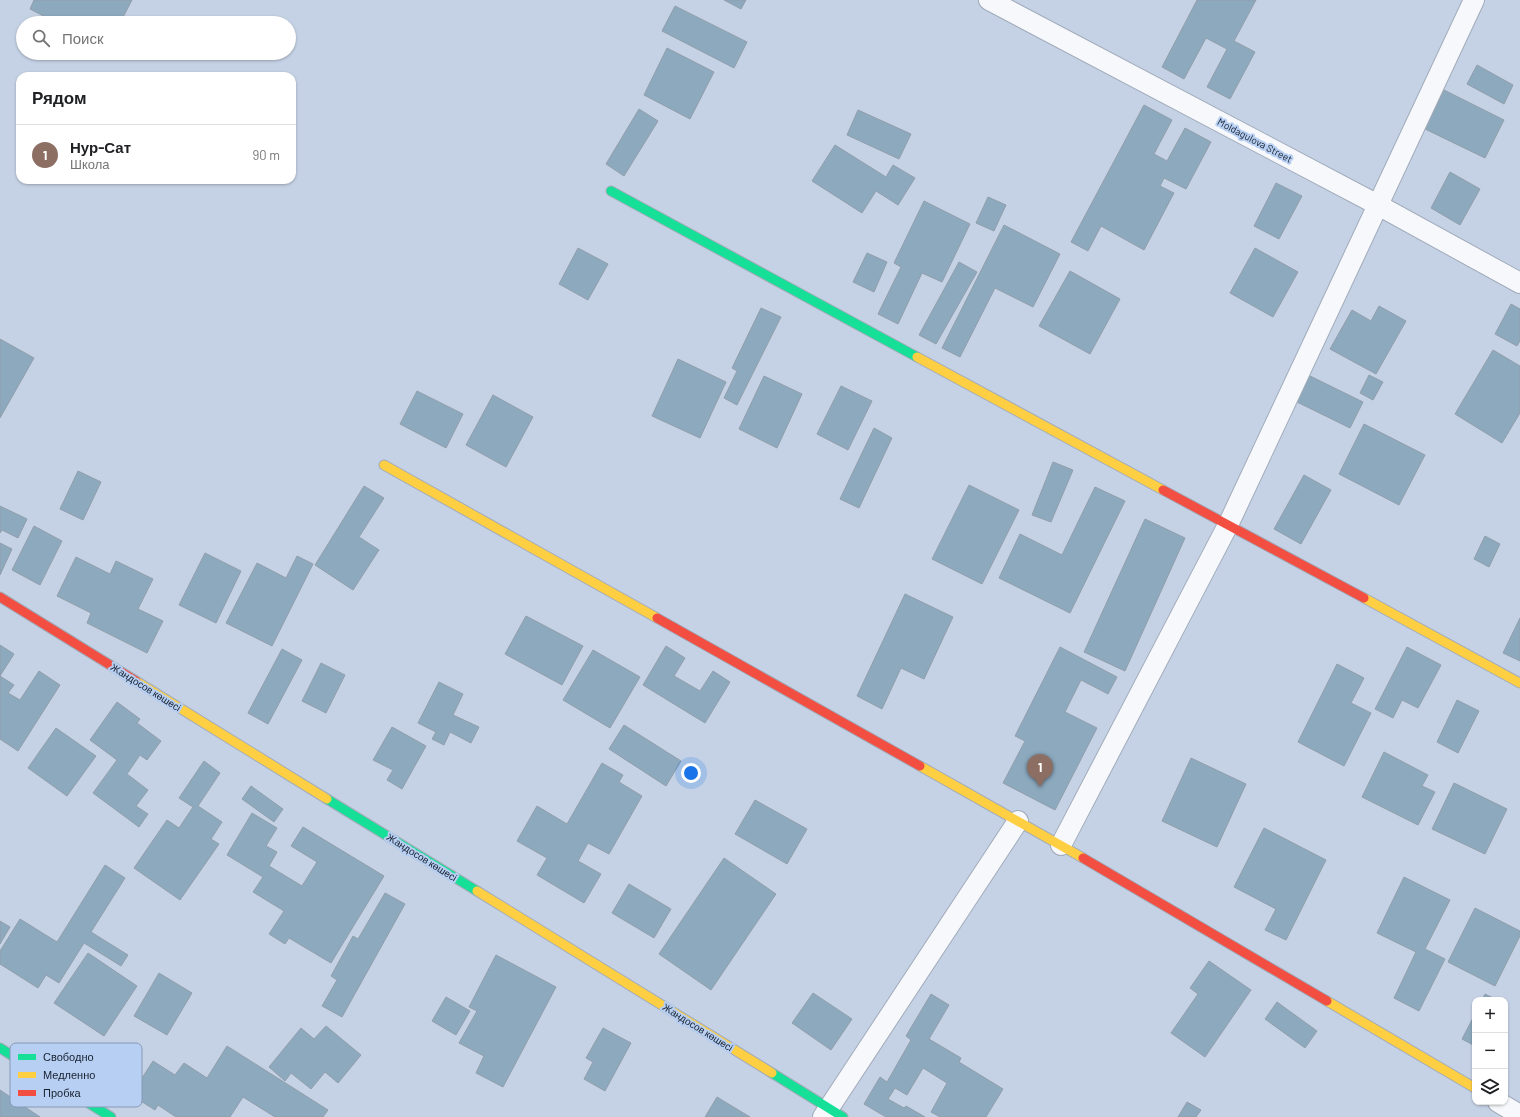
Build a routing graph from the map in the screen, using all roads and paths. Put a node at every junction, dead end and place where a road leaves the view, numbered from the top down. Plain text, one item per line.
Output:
1 (989, 0) edge
2 (1474, 0) edge
3 (611, 191) dead end
4 (1378, 205) junction
5 (1520, 283) edge
6 (384, 465) dead end
7 (1228, 525) junction
8 (0, 597) edge
9 (1520, 683) edge
10 (1018, 821) junction
11 (1061, 845) junction
12 (0, 1048) edge
13 (10, 1054) edge
14 (1472, 1086) edge
15 (1503, 1105) edge
16 (95, 1107) edge
17 (832, 1114) edge
18 (1520, 1115) edge
19 (111, 1117) edge

1 - 4 street, Moldagulova Street
2 - 4 street
3 - 7 street
4 - 5 street, Moldagulova Street
4 - 7 street
6 - 10 street
7 - 9 street
7 - 11 street
8 - 17 street, Жандосов көшесі
10 - 11 street
10 - 17 street
11 - 14 street
12 - 13 street
15 - 18 street
16 - 19 street

